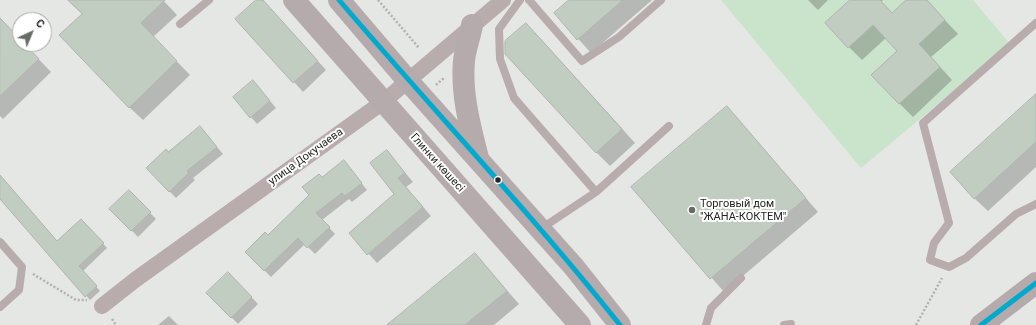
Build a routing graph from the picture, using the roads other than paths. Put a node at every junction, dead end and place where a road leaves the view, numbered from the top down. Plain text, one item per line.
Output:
1 (209, 0) edge
2 (294, 0) edge
3 (340, 0) edge
4 (503, 0) edge
5 (520, 0) edge
6 (529, 0) edge
7 (661, 0) edge
8 (1036, 23) edge
9 (180, 24) dead end
10 (472, 25) junction
11 (408, 81) junction
12 (383, 102) junction
13 (669, 126) dead end
14 (479, 161) junction
15 (596, 192) junction
16 (1036, 204) edge
17 (540, 229) junction
18 (0, 242) edge
19 (741, 278) dead end
20 (1036, 283) edge
21 (605, 303) junction
22 (102, 306) road end
23 (0, 307) edge
24 (580, 325) edge
25 (620, 325) edge
26 (629, 325) edge
27 (706, 325) edge
28 (981, 325) edge

1 - 9 lane
2 - 12 main road, Глинки көшесі
3 - 11 main road
4 - 10 street, улица Докучаева
5 - 15 lane
6 - 7 lane
8 - 16 lane
10 - 11 street, улица Докучаева
10 - 14 main road
11 - 12 street, улица Докучаева
11 - 14 main road
12 - 22 street, улица Докучаева
12 - 24 main road, Глинки көшесі
13 - 15 lane
14 - 17 main road
15 - 17 lane
17 - 21 main road
18 - 23 lane
19 - 27 lane
20 - 28 main road
21 - 25 main road
21 - 26 main road

